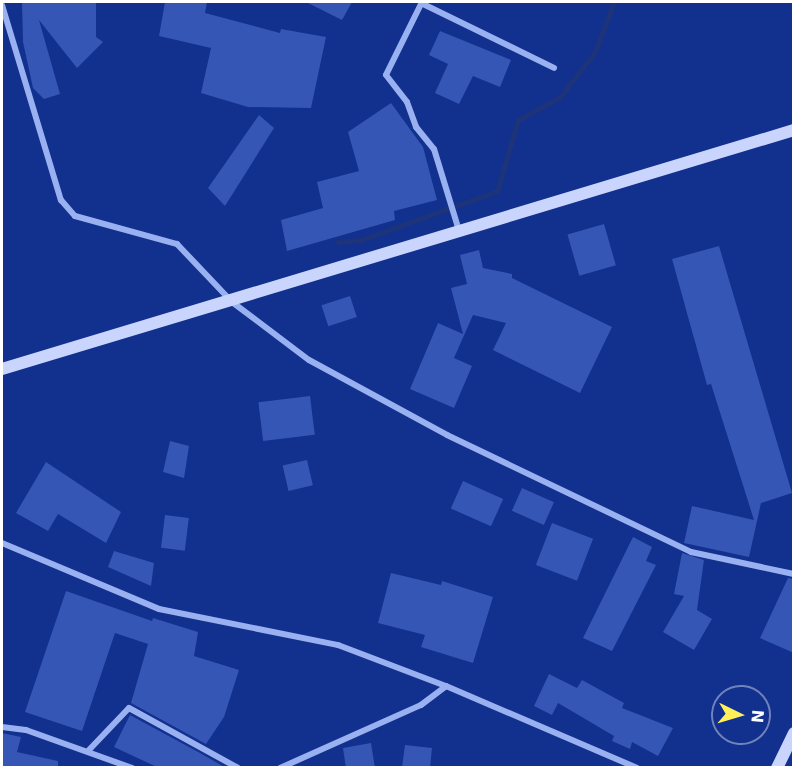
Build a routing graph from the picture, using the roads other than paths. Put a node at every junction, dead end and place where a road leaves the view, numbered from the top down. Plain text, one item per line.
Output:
1 (421, 2) edge
2 (2, 5) edge
3 (554, 68) dead end
4 (794, 130) edge
5 (459, 231) junction
6 (232, 302) junction
7 (2, 369) edge
8 (2, 543) edge
9 (794, 574) edge
10 (446, 686) junction
11 (2, 727) edge
12 (794, 733) edge
13 (88, 751) junction
14 (132, 768) edge
15 (238, 768) edge
16 (280, 768) edge
17 (637, 768) edge
18 (777, 768) edge

1 - 3 street
1 - 5 street
2 - 6 street
4 - 5 street
5 - 6 street
6 - 7 street
6 - 9 street
8 - 10 street
10 - 16 street
10 - 17 street
11 - 13 street
12 - 18 street
13 - 14 street
13 - 15 street

